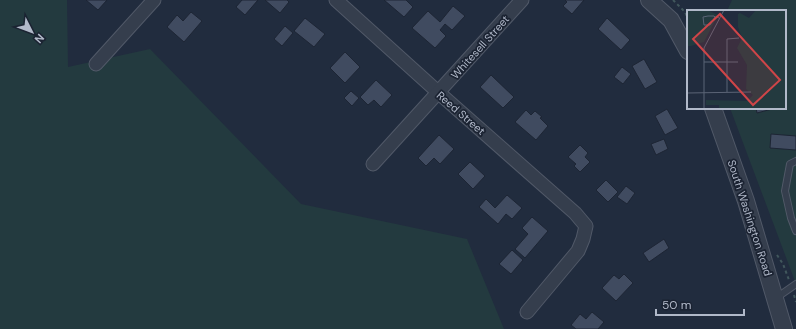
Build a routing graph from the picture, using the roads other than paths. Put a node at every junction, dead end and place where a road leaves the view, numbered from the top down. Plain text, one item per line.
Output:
1 (154, 0) edge
2 (336, 0) edge
3 (522, 0) edge
4 (649, 0) edge
5 (687, 49) edge
6 (96, 64) dead end
7 (439, 93) junction
8 (713, 109) edge
9 (796, 161) edge
10 (373, 164) dead end
11 (796, 231) edge
12 (796, 284) edge
13 (775, 299) junction
14 (527, 312) dead end
15 (784, 329) edge

1 - 6 street
2 - 7 street, Reed Street
3 - 7 street, Whitesell Street
4 - 5 street
7 - 10 street, Whitesell Street
7 - 14 street, Reed Street
8 - 13 street, South Washington Road
9 - 11 lane
12 - 13 lane
13 - 15 street, South Washington Road

